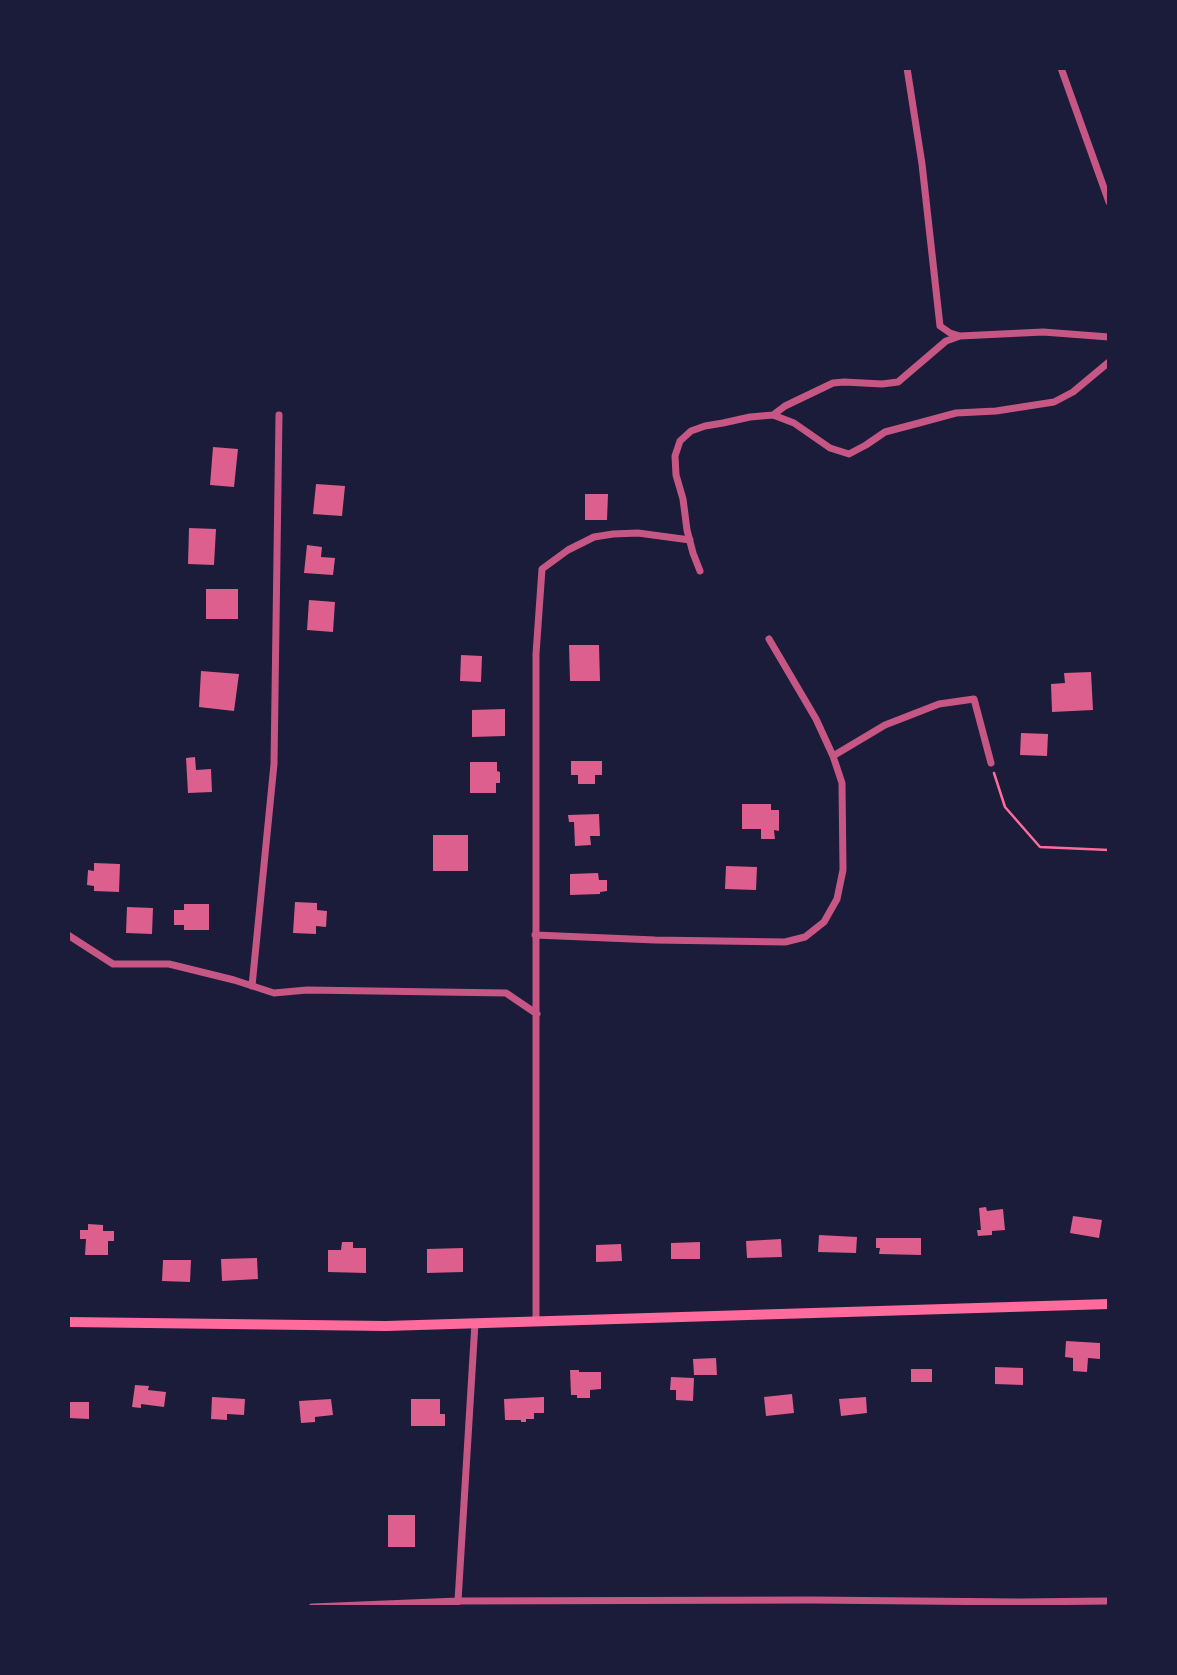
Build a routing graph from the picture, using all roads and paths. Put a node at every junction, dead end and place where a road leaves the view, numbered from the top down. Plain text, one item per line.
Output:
1 (907, 68) edge
2 (1061, 68) edge
3 (1109, 202) edge
4 (960, 336) junction
5 (1109, 337) edge
6 (1109, 362) edge
7 (279, 415) dead end
8 (773, 415) junction
9 (690, 540) junction
10 (700, 570) dead end
11 (769, 639) dead end
12 (833, 756) junction
13 (991, 763) joint
14 (1109, 850) edge
15 (68, 935) edge
16 (536, 935) junction
17 (252, 986) junction
18 (537, 1014) junction
19 (1109, 1304) edge
20 (536, 1321) junction
21 (68, 1322) edge
22 (475, 1324) junction
23 (1109, 1601) edge
24 (456, 1604) edge
25 (312, 1607) edge

1 - 4 street
2 - 3 street
4 - 5 street
4 - 8 street
6 - 8 street
7 - 17 street
8 - 9 street
9 - 10 street
9 - 16 street
11 - 12 street
12 - 13 street
12 - 16 street
13 - 14 path
15 - 17 street
16 - 18 street
17 - 18 street
18 - 20 street
19 - 20 main road
20 - 22 main road
21 - 22 main road
22 - 24 street
23 - 24 street
24 - 25 street

